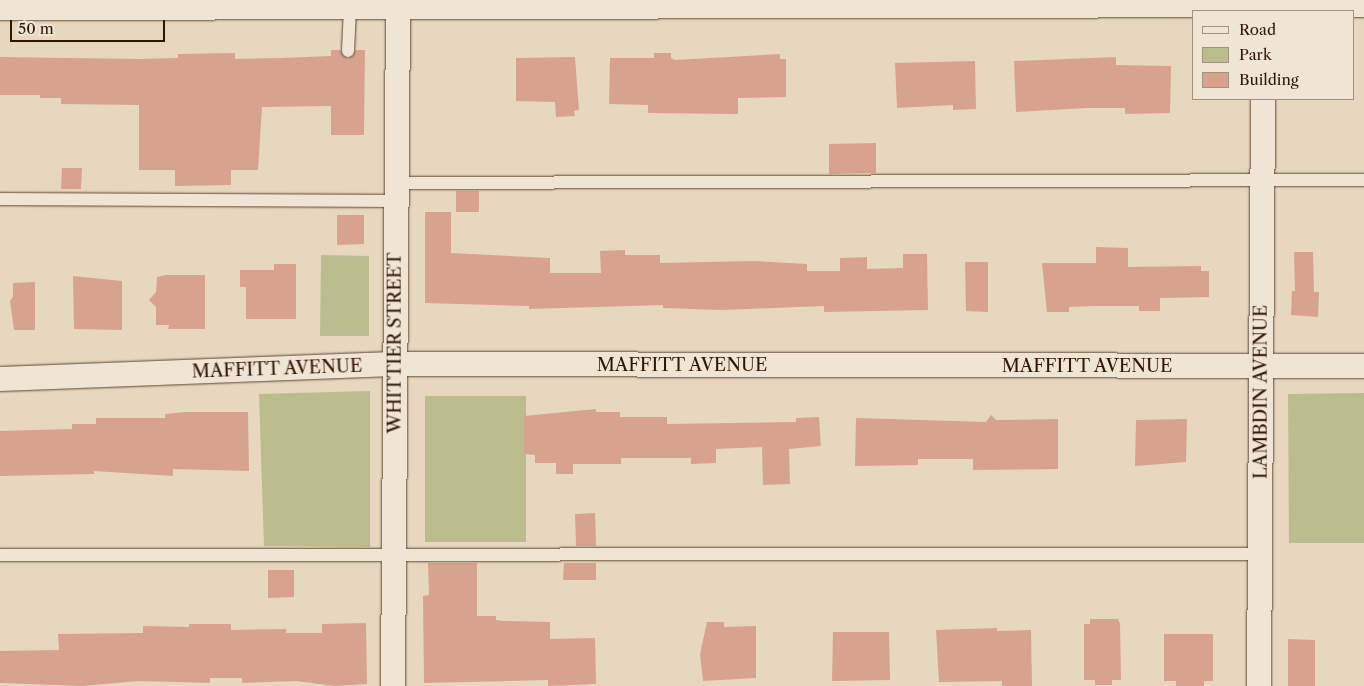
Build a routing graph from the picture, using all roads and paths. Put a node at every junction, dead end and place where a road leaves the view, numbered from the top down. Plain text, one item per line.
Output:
1 (68, 3) edge
2 (773, 3) edge
3 (808, 3) edge
4 (967, 3) edge
5 (230, 4) edge
6 (398, 4) edge
7 (1364, 5) edge
8 (0, 8) edge
9 (350, 8) junction
10 (1264, 8) edge
11 (348, 50) dead end
12 (1263, 100) edge
13 (1262, 180) junction
14 (1364, 180) edge
15 (396, 192) junction
16 (0, 199) edge
17 (394, 364) junction
18 (1262, 366) junction
19 (1364, 366) edge
20 (0, 379) edge
21 (393, 554) junction
22 (1260, 554) junction
23 (0, 555) edge
24 (393, 686) edge
25 (1259, 686) edge

1 - 5 street
1 - 8 street
2 - 3 street
2 - 6 street
3 - 4 street
4 - 10 street
5 - 9 street
6 - 9 street
6 - 15 street, WHITTIER STREET
7 - 10 street
9 - 11 lane
12 - 13 street, LAMBDIN AVENUE
13 - 14 lane
13 - 15 lane
13 - 18 street, LAMBDIN AVENUE
15 - 16 lane
15 - 17 street, WHITTIER STREET
17 - 18 street, MAFFITT AVENUE
17 - 20 street, MAFFITT AVENUE
17 - 21 street, WHITTIER STREET
18 - 19 street, MAFFITT AVENUE
18 - 22 street, LAMBDIN AVENUE
21 - 22 lane
21 - 23 lane
21 - 24 street, WHITTIER STREET
22 - 25 street, LAMBDIN AVENUE

